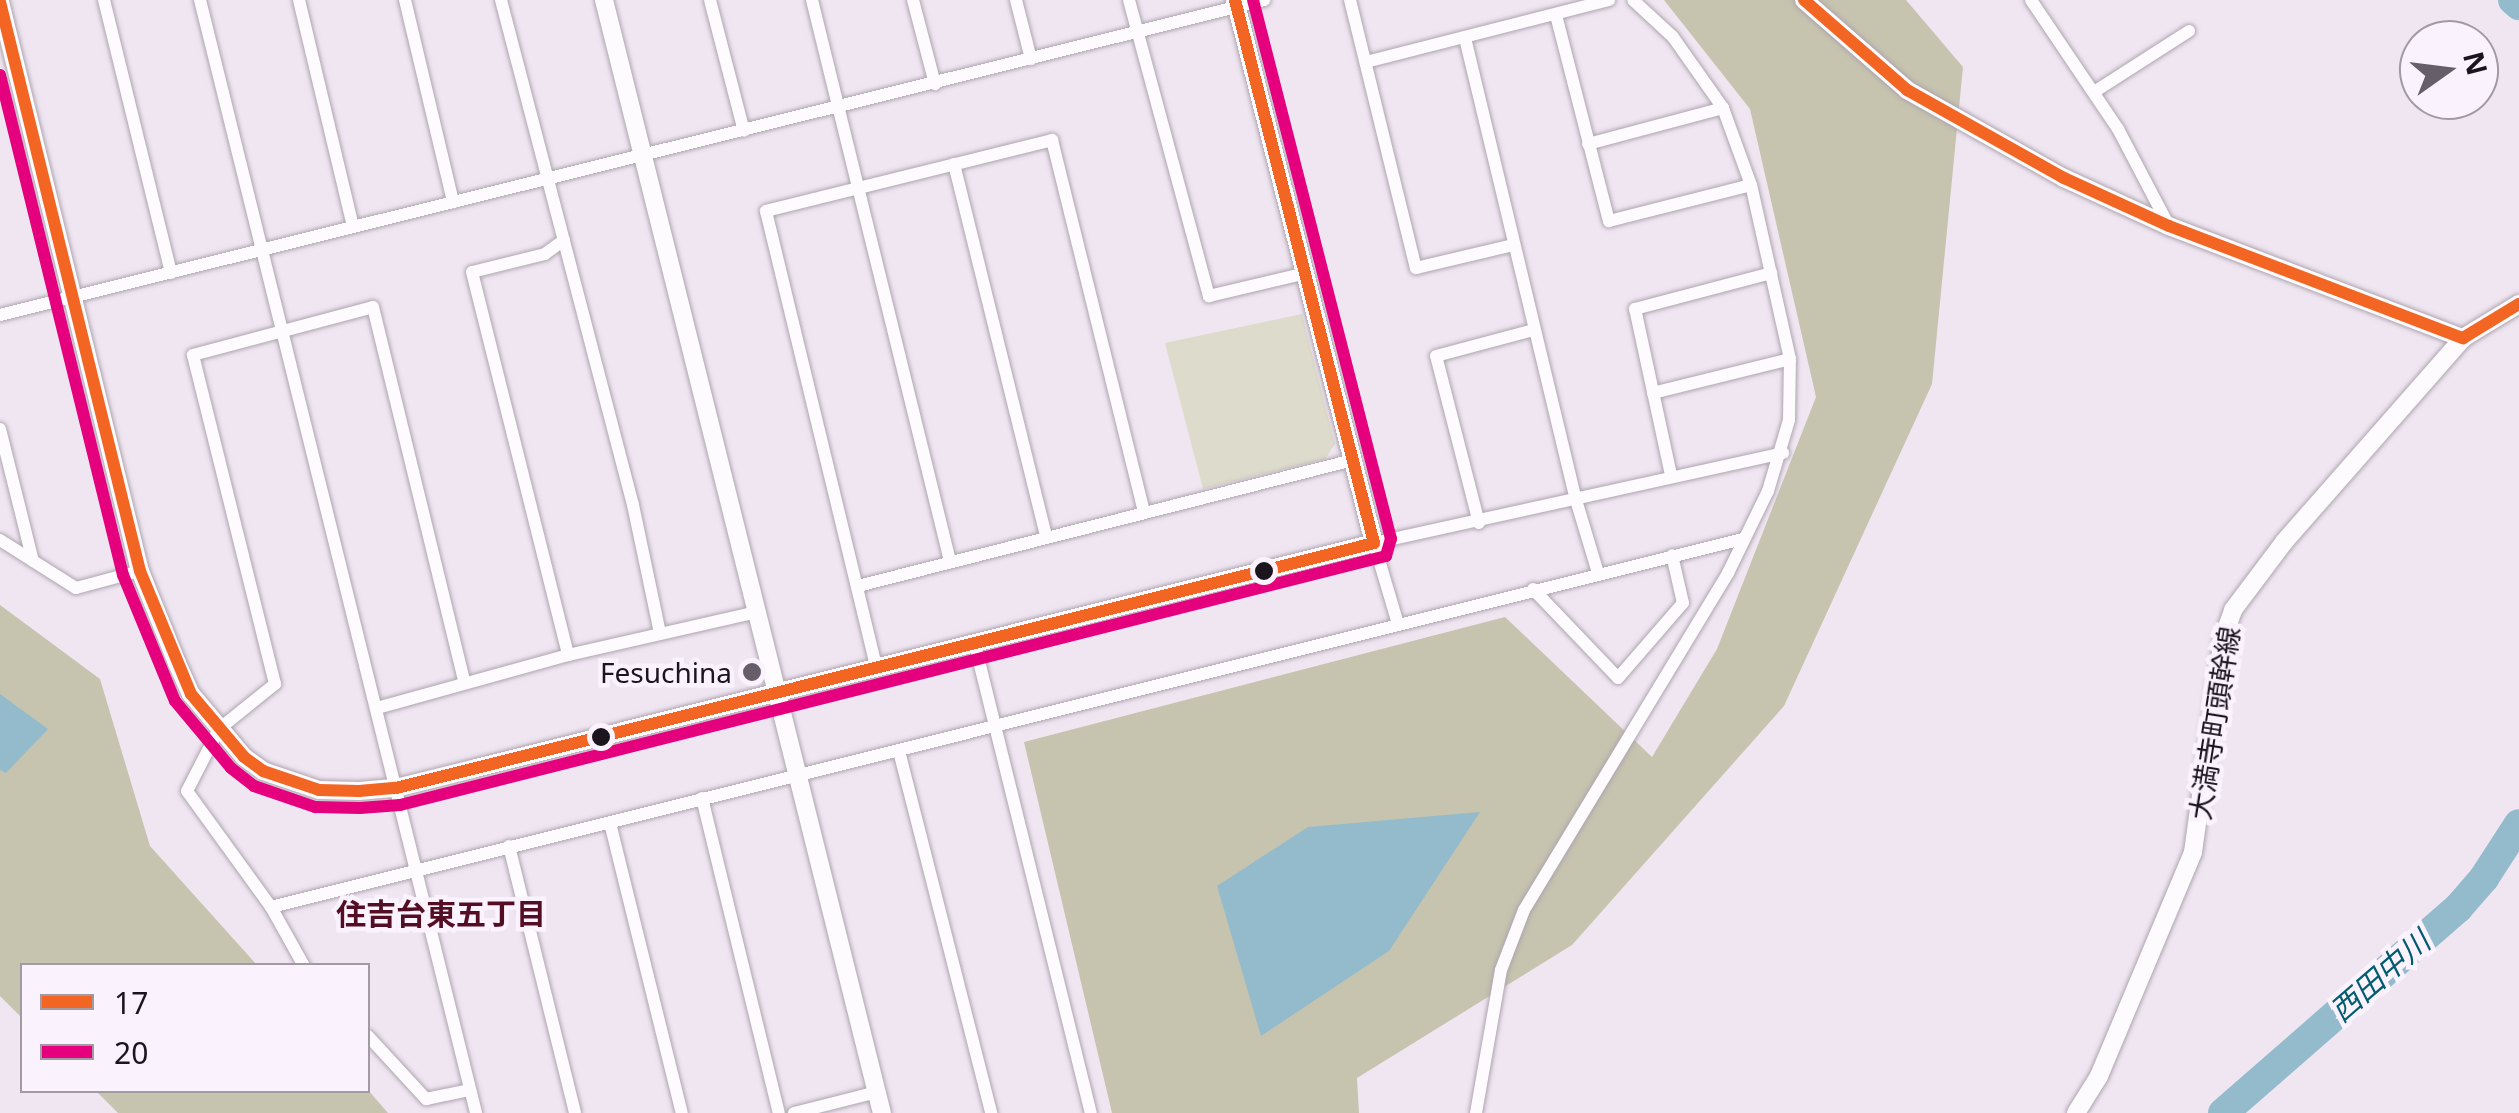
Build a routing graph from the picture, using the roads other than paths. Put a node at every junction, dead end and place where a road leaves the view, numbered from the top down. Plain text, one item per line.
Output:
1 (104, 0) edge
2 (200, 0) edge
3 (298, 0) edge
4 (404, 0) edge
5 (501, 0) edge
6 (604, 0) edge
7 (710, 0) edge
8 (812, 0) edge
9 (913, 0) edge
10 (1016, 0) edge
11 (1129, 0) edge
12 (1264, 0) edge
13 (1350, 0) edge
14 (1609, 0) edge
15 (1633, 0) edge
16 (1804, 0) edge
17 (2031, 0) edge
18 (0, 2) edge
19 (1236, 3) edge
20 (1556, 15) junction
21 (2190, 31) dead end
22 (1138, 32) junction
23 (1465, 38) junction
24 (1031, 59) junction
25 (1366, 62) junction
26 (934, 84) junction
27 (2094, 92) junction
28 (840, 108) junction
29 (1723, 108) junction
30 (744, 131) junction
31 (1588, 144) junction
32 (644, 156) junction
33 (954, 164) junction
34 (547, 180) junction
35 (1751, 185) junction
36 (859, 188) junction
37 (453, 202) junction
38 (354, 226) junction
39 (2169, 226) junction
40 (564, 240) junction
41 (1513, 245) junction
42 (261, 250) junction
43 (171, 273) junction
44 (1306, 273) junction
45 (1772, 273) junction
46 (72, 299) junction
47 (2519, 304) edge
48 (0, 316) edge
49 (282, 329) junction
50 (1534, 330) junction
51 (2464, 338) junction
52 (1790, 358) junction
53 (1654, 393) junction
54 (0, 429) edge
55 (1783, 453) junction
56 (1354, 460) junction
57 (1672, 475) junction
58 (1576, 500) junction
59 (1144, 513) junction
60 (1479, 523) junction
61 (1046, 537) junction
62 (1743, 539) junction
63 (0, 540) edge
64 (1374, 543) junction
65 (1672, 554) junction
66 (33, 560) junction
67 (950, 561) junction
68 (140, 571) junction
69 (1598, 573) junction
70 (858, 586) junction
71 (1533, 589) junction
72 (756, 612) junction
73 (1398, 624) junction
74 (660, 633) junction
75 (975, 644) junction
76 (568, 655) junction
77 (877, 670) junction
78 (465, 683) junction
79 (776, 694) junction
80 (377, 708) junction
81 (993, 727) junction
82 (220, 729) junction
83 (898, 750) junction
84 (797, 774) junction
85 (396, 788) junction
86 (702, 798) junction
87 (610, 823) junction
88 (509, 846) junction
89 (414, 868) junction
90 (271, 908) junction
91 (302, 963) edge
92 (370, 1038) edge
93 (470, 1090) junction
94 (877, 1092) junction
95 (476, 1113) edge
96 (575, 1113) edge
97 (682, 1113) edge
98 (779, 1113) edge
99 (794, 1113) edge
100 (882, 1113) edge
101 (991, 1113) edge
102 (1091, 1113) edge
103 (1476, 1113) edge
104 (2076, 1113) edge

1 - 43 street
2 - 42 street
3 - 38 street
4 - 37 street
5 - 34 street
6 - 32 street
7 - 30 street
8 - 28 street
9 - 26 street
10 - 24 street
11 - 22 street
12 - 19 street
13 - 25 street
14 - 20 street
15 - 29 street
16 - 39 street
17 - 27 street
18 - 46 street
19 - 22 street
19 - 44 street
20 - 23 street
20 - 31 street
21 - 27 street
22 - 24 street
22 - 44 street
23 - 25 street
23 - 41 street
24 - 26 street
25 - 41 street
26 - 28 street
27 - 39 street
28 - 30 street
28 - 36 street
29 - 31 street
29 - 35 street
30 - 32 street
31 - 35 street
32 - 34 street
32 - 72 street
33 - 36 street
33 - 59 street
33 - 61 street
34 - 37 street
34 - 40 street
35 - 45 street
36 - 67 street
36 - 70 street
37 - 38 street
38 - 42 street
39 - 51 street
40 - 74 street
40 - 76 street
41 - 50 street
42 - 43 street
42 - 49 street
43 - 46 street
44 - 56 street
45 - 52 street
45 - 53 street
46 - 48 street
46 - 68 street
47 - 51 street, 大満寺町頭幹線
49 - 78 street
49 - 80 street
49 - 82 street
50 - 58 street
50 - 60 street
51 - 104 street, 大満寺町頭幹線
52 - 53 street
52 - 55 street
53 - 57 street
54 - 66 street
55 - 57 street
55 - 62 street
56 - 59 street
56 - 64 street
57 - 58 street
58 - 60 street
58 - 69 street
59 - 61 street
60 - 64 street
61 - 67 street
62 - 65 street
62 - 103 street
63 - 66 street
64 - 73 street
64 - 75 street
65 - 69 street
65 - 71 street
66 - 68 street
67 - 70 street
68 - 82 street
69 - 71 street
70 - 77 street
71 - 73 street
72 - 74 street
72 - 79 street
73 - 81 street
74 - 76 street
75 - 77 street
75 - 81 street
76 - 78 street
77 - 79 street
78 - 80 street
79 - 84 street
79 - 85 street
80 - 85 street
81 - 83 street
81 - 102 street
82 - 85 street
82 - 90 street
83 - 84 street
83 - 101 street
84 - 86 street
84 - 94 street
85 - 89 street
86 - 87 street
86 - 98 street
87 - 88 street
87 - 97 street
88 - 89 street
88 - 96 street
89 - 90 street
89 - 93 street
90 - 91 street
92 - 93 street
93 - 95 street
94 - 99 street
94 - 100 street

